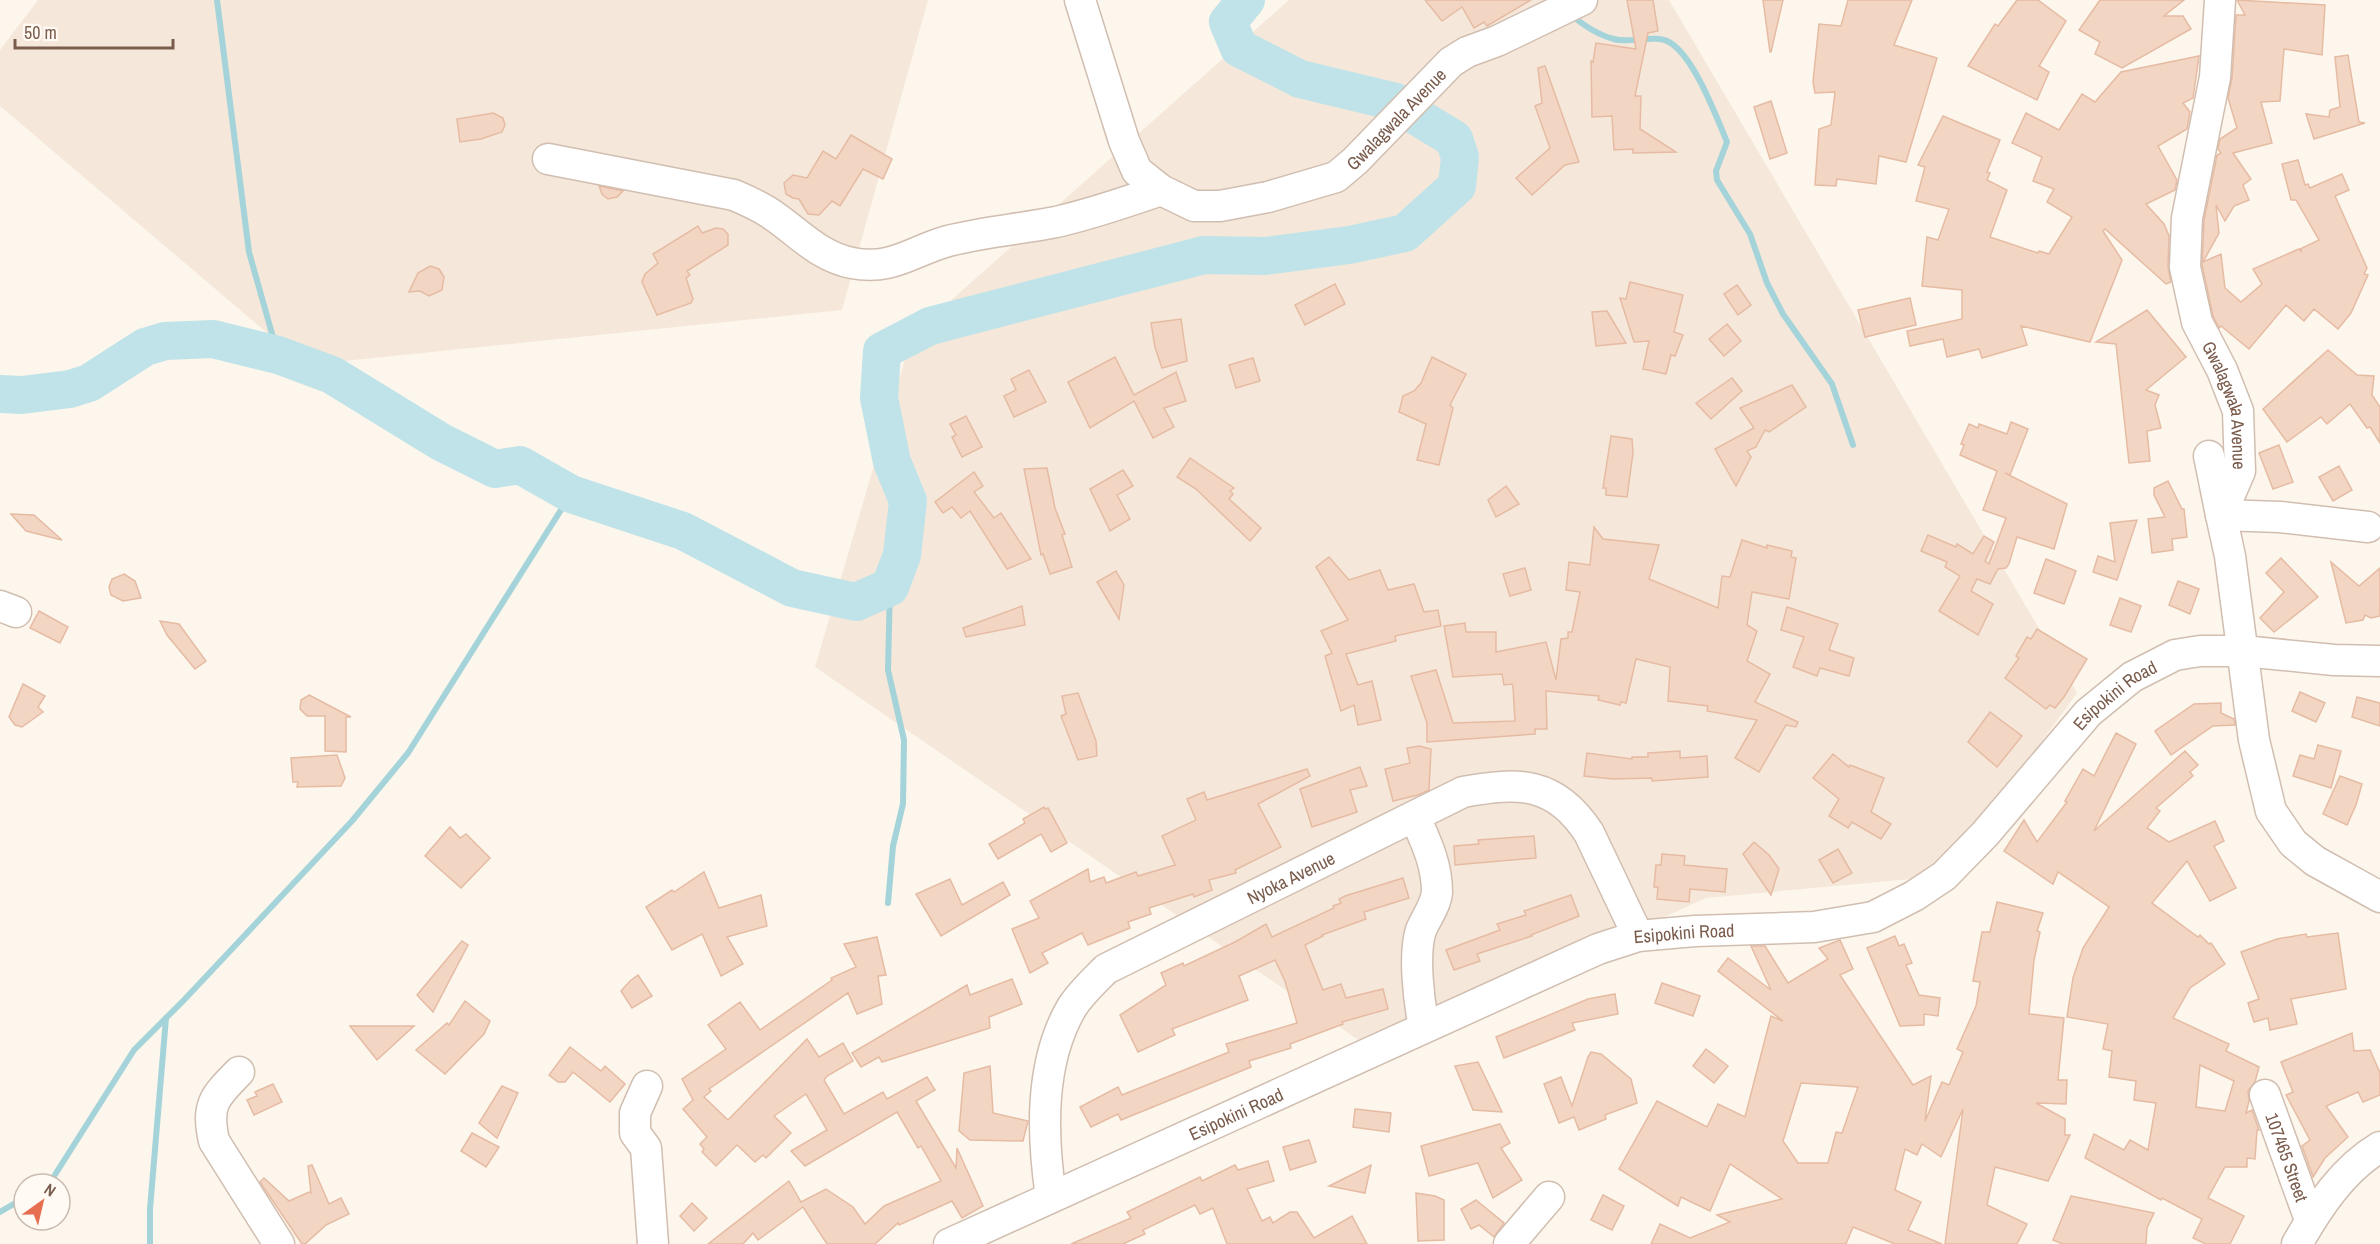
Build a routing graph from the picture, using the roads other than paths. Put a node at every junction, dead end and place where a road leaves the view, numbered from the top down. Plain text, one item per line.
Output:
1 (1080, 0) edge
2 (1582, 0) edge
3 (2220, 0) edge
4 (548, 159) dead end
5 (1161, 190) junction
6 (2209, 456) dead end
7 (2220, 515) junction
8 (2368, 527) dead end
9 (2243, 651) junction
10 (2380, 661) edge
11 (1415, 817) junction
12 (2380, 897) edge
13 (1638, 936) junction
14 (1424, 1027) junction
15 (239, 1072) dead end
16 (647, 1086) dead end
17 (2265, 1095) dead end
18 (2380, 1147) edge
19 (1051, 1197) junction
20 (1549, 1197) dead end
21 (2303, 1232) edge
22 (279, 1244) edge
23 (653, 1244) edge
24 (949, 1244) edge
25 (1509, 1244) edge

1 - 5 street, Gwalagwala Avenue
2 - 5 street, Gwalagwala Avenue
3 - 7 street, Gwalagwala Avenue
4 - 5 street
6 - 7 street
7 - 8 street
7 - 9 street
9 - 10 street, Esipokini Road
9 - 12 street
9 - 13 street, Esipokini Road
11 - 13 street, Nyoka Avenue
11 - 14 street
11 - 19 street, Nyoka Avenue
13 - 14 street, Esipokini Road
14 - 19 street, Esipokini Road
15 - 22 street
16 - 23 street
17 - 21 street, 107465 Street
18 - 21 street
19 - 24 street, Esipokini Road
20 - 25 street

